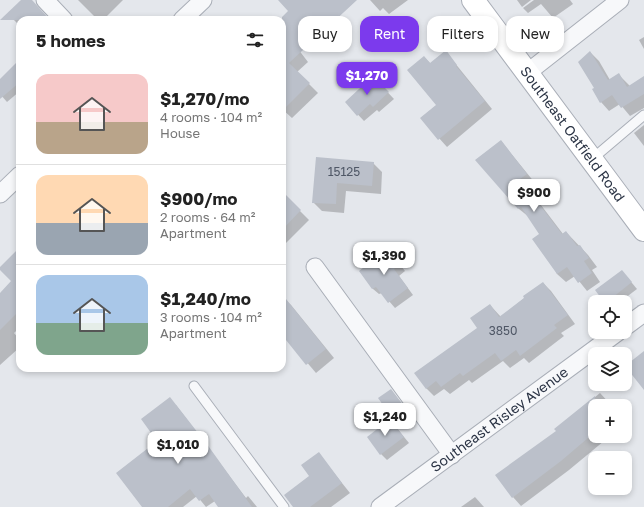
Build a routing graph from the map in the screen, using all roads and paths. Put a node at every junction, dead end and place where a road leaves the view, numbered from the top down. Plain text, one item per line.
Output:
1 (44, 0) edge
2 (203, 0) edge
3 (473, 0) edge
4 (620, 0) edge
5 (60, 16) edge
6 (186, 16) edge
7 (527, 74) junction
8 (644, 115) edge
9 (591, 160) junction
10 (16, 179) edge
11 (0, 194) edge
12 (644, 230) edge
13 (315, 267) dead end
14 (644, 313) edge
15 (632, 322) edge
16 (609, 339) edge
17 (194, 386) dead end
18 (452, 455) junction
19 (284, 507) edge
20 (380, 507) edge

1 - 5 street
2 - 6 street
3 - 7 main road, Southeast Oatfield Road
4 - 7 street
7 - 9 main road, Southeast Oatfield Road
8 - 9 lane
9 - 12 main road, Southeast Oatfield Road
10 - 11 street
13 - 18 street
14 - 15 street
16 - 18 street, Southeast Risley Avenue
17 - 19 lane
18 - 20 street, Southeast Risley Avenue

